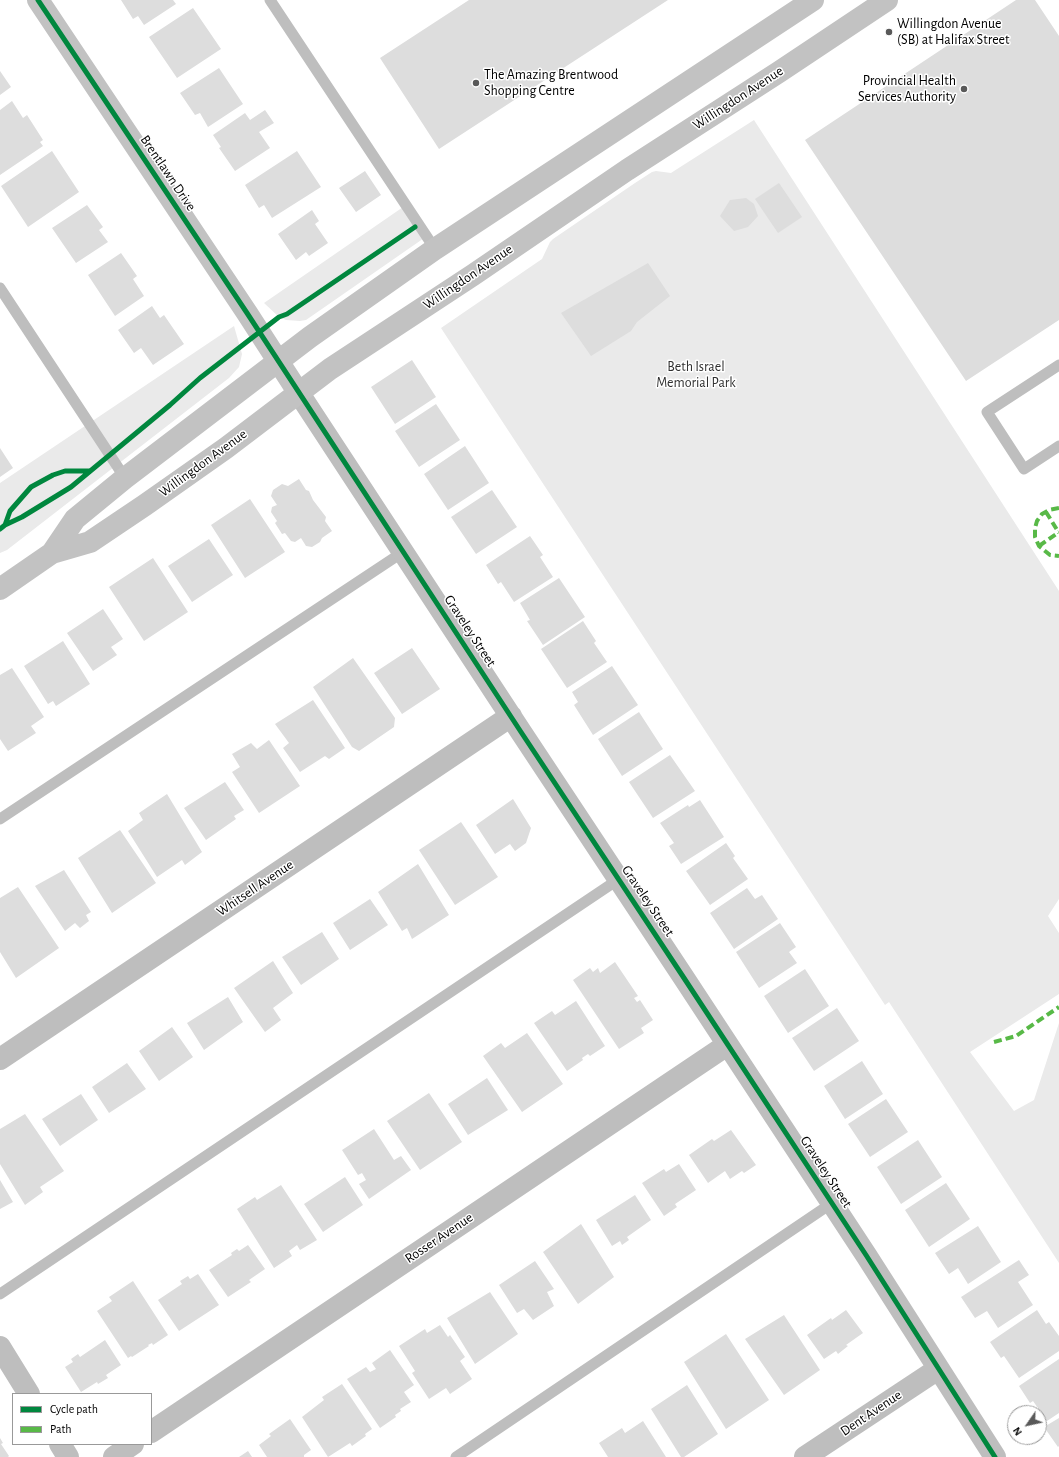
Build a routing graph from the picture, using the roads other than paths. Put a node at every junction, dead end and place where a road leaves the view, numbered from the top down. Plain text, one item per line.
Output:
1 (38, 0) edge
2 (270, 0) edge
3 (813, 0) edge
4 (887, 0) edge
5 (435, 249) junction
6 (0, 288) edge
7 (278, 361) junction
8 (1059, 365) edge
9 (298, 392) junction
10 (1059, 446) edge
11 (125, 478) junction
12 (404, 552) junction
13 (52, 553) junction
14 (0, 589) edge
15 (511, 716) junction
16 (0, 819) edge
17 (619, 879) junction
18 (727, 1045) junction
19 (0, 1059) edge
20 (832, 1203) junction
21 (0, 1294) edge
22 (0, 1347) edge
23 (938, 1369) junction
24 (28, 1393) edge
25 (152, 1431) edge
26 (61, 1445) edge
27 (132, 1445) edge
28 (68, 1457) edge
29 (114, 1457) edge
30 (456, 1457) edge
31 (805, 1457) edge
32 (995, 1457) edge

1 - 7 main road, Brentlawn Drive
2 - 5 lane
3 - 5 main road, Willingdon Avenue
4 - 9 main road, Willingdon Avenue
5 - 7 main road, Willingdon Avenue
6 - 11 lane
7 - 9 main road, Graveley Street
7 - 11 main road, Willingdon Avenue
8 - 10 lane
9 - 12 street, Graveley Street
9 - 13 main road, Willingdon Avenue
11 - 13 main road, Willingdon Avenue
12 - 15 street, Graveley Street
12 - 16 lane
13 - 14 main road, Willingdon Avenue
15 - 17 street, Graveley Street
15 - 19 street, Whitsell Avenue
17 - 18 street, Graveley Street
17 - 21 lane
18 - 20 street, Graveley Street
18 - 25 street, Rosser Avenue
20 - 23 street, Graveley Street
20 - 30 lane
22 - 24 street
23 - 31 street, Dent Avenue
23 - 32 street, Graveley Street
26 - 28 street
27 - 29 street

